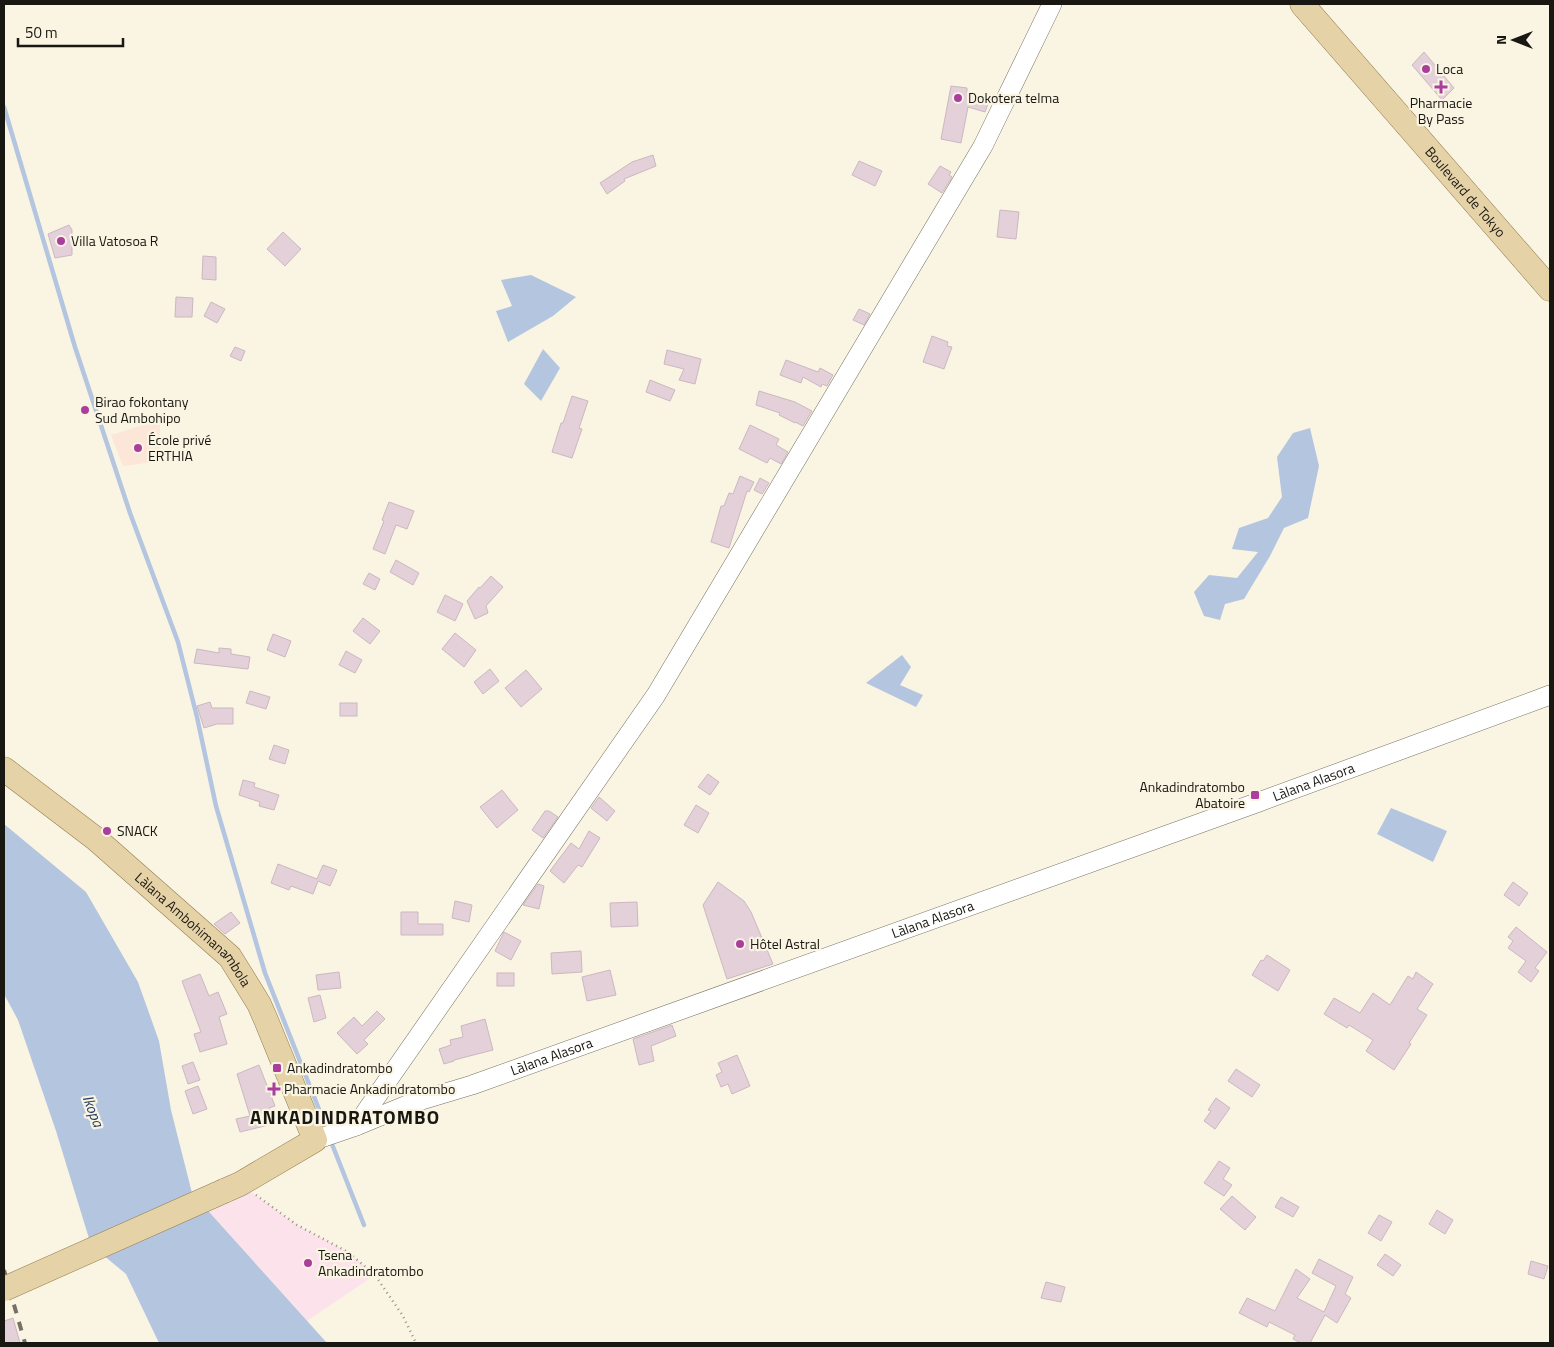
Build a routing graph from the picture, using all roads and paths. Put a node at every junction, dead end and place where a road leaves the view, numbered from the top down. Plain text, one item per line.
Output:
1 (1052, 4) edge
2 (1302, 4) edge
3 (1550, 289) edge
4 (1550, 695) edge
5 (4, 769) edge
6 (356, 1126) junction
7 (315, 1140) junction
8 (232, 1187) junction
9 (4, 1289) edge
10 (416, 1343) edge

1 - 6 street
2 - 3 main road, Boulevard de Tokyo
4 - 6 street, Làlana Alasora
5 - 7 main road, Làlana Ambohimanambola
6 - 7 street, Làlana Alasora
7 - 8 main road
8 - 9 main road, bridge
8 - 10 path

